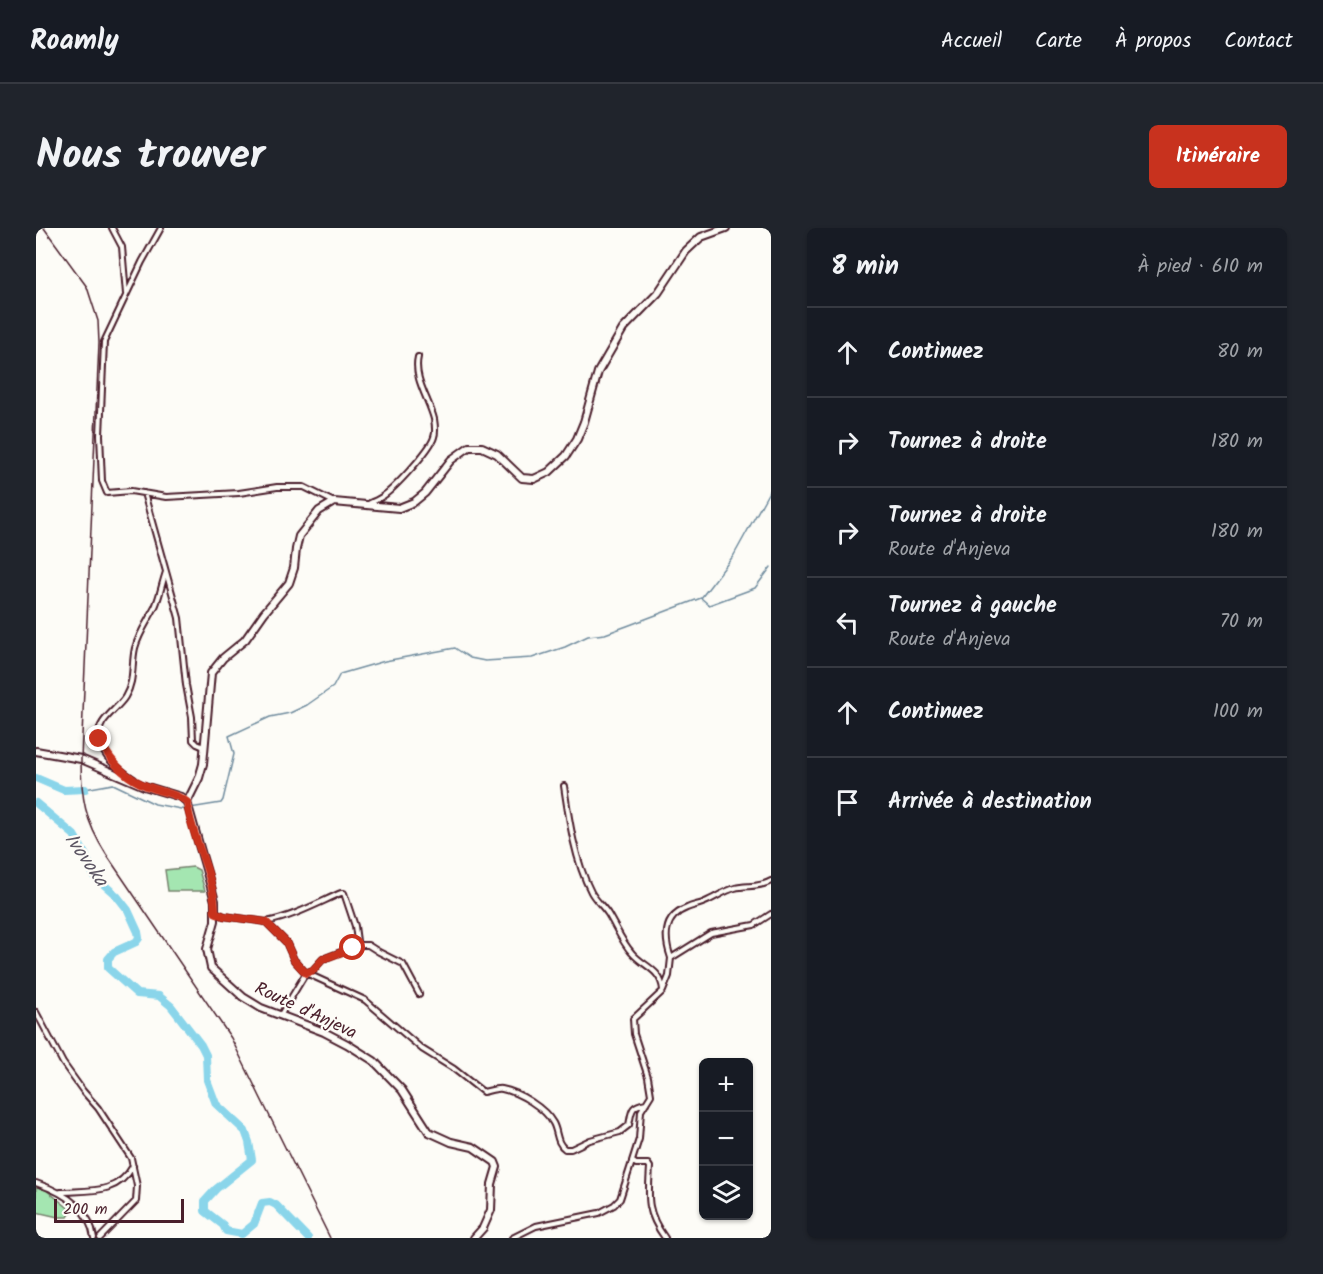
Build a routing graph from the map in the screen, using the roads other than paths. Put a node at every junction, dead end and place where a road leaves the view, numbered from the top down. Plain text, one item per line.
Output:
1 (112, 228) edge
2 (161, 228) edge
3 (726, 228) edge
4 (126, 295) junction
5 (418, 357) dead end
6 (144, 493) junction
7 (334, 502) junction
8 (366, 505) junction
9 (166, 571) junction
10 (204, 747) junction
11 (36, 751) edge
12 (144, 786) junction
13 (564, 786) dead end
14 (191, 790) junction
15 (173, 794) junction
16 (187, 806) junction
17 (771, 881) edge
18 (215, 912) junction
19 (771, 914) edge
20 (266, 922) junction
21 (353, 948) junction
22 (671, 958) junction
23 (306, 973) junction
24 (663, 991) junction
25 (419, 994) dead end
26 (36, 1012) edge
27 (280, 1016) junction
28 (38, 1020) edge
29 (646, 1103) junction
30 (632, 1161) junction
31 (133, 1166) junction
32 (36, 1183) edge
33 (60, 1192) junction
34 (94, 1238) edge
35 (100, 1238) edge
36 (474, 1238) edge
37 (512, 1238) edge
38 (665, 1238) edge

1 - 4 street
2 - 4 street
3 - 8 street
4 - 6 street
5 - 8 street
6 - 7 street
6 - 9 street
7 - 8 street
7 - 10 street
9 - 10 street
9 - 12 street
10 - 14 street
11 - 12 street
12 - 15 street
13 - 24 street
14 - 15 street
14 - 16 street
15 - 16 street
16 - 18 street, Route d'Anjeva
17 - 22 street
18 - 20 street
18 - 27 street, Route d'Anjeva
19 - 22 street
20 - 21 street
20 - 23 street
21 - 23 street
21 - 25 street
22 - 24 street
23 - 27 street
23 - 29 street
24 - 29 street
26 - 28 street
27 - 36 street, Route d'Anjeva
28 - 31 street
29 - 30 street
30 - 37 street
30 - 38 street
31 - 33 street
31 - 35 street
32 - 33 street
33 - 34 street

